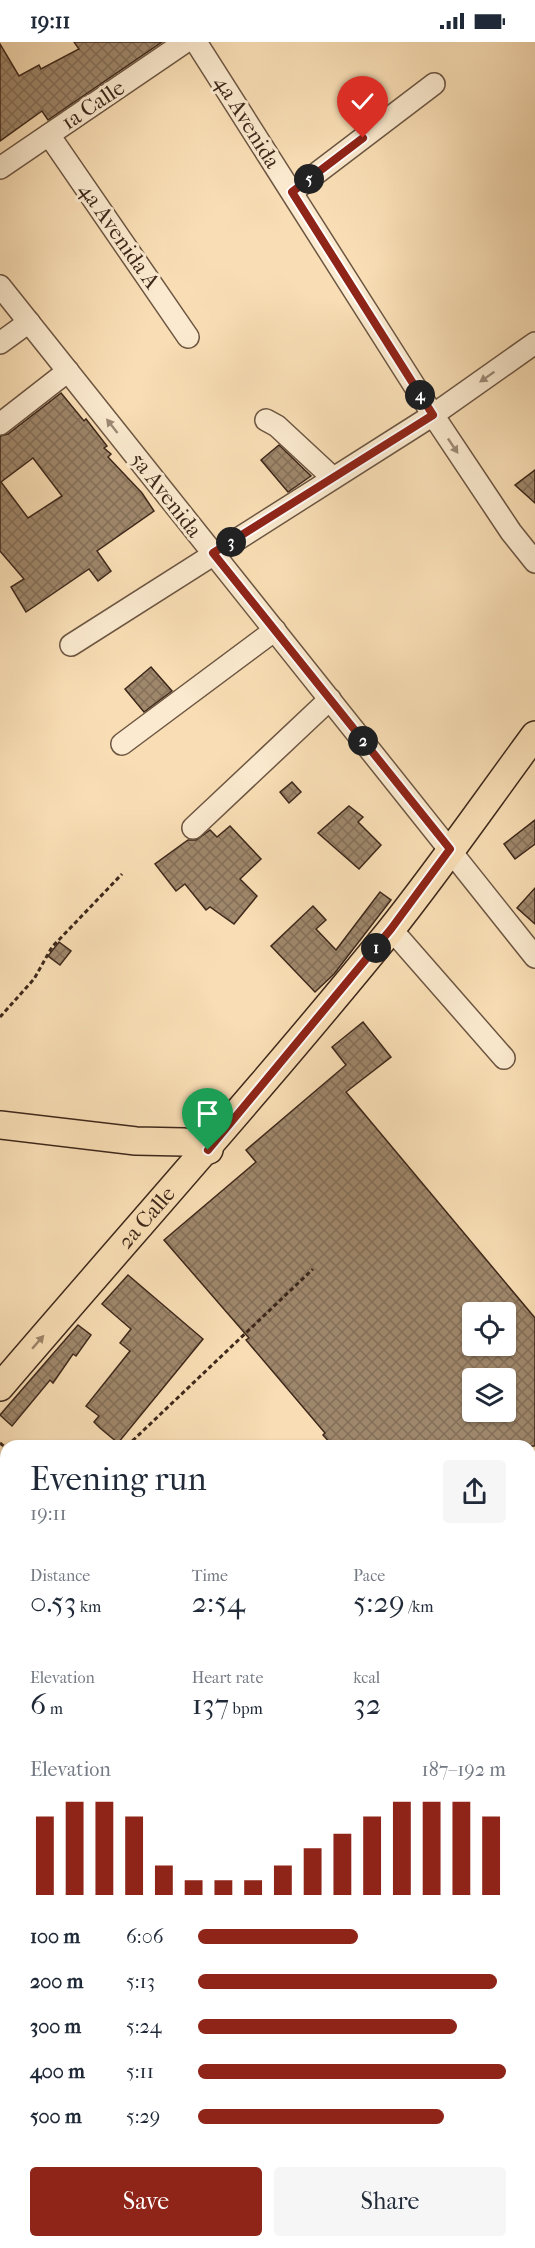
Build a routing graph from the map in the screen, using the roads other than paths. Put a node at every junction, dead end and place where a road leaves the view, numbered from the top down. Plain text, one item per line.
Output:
1 (185, 42) edge
2 (196, 42) edge
3 (434, 84) dead end
4 (49, 135) junction
5 (0, 168) edge
6 (292, 192) junction
7 (0, 286) edge
8 (29, 322) junction
9 (189, 337) dead end
10 (535, 343) edge
11 (0, 344) edge
12 (68, 370) junction
13 (433, 415) junction
14 (266, 420) dead end
15 (0, 424) edge
16 (333, 478) junction
17 (213, 553) junction
18 (535, 562) edge
19 (275, 630) junction
20 (71, 645) dead end
21 (330, 699) junction
22 (535, 735) edge
23 (122, 744) dead end
24 (193, 828) dead end
25 (450, 849) junction
26 (391, 929) junction
27 (535, 957) edge
28 (504, 1058) dead end
29 (0, 1125) edge
30 (208, 1150) junction
31 (0, 1387) edge

1 - 4 street, 1a Calle
2 - 6 street, 4a Avenida
3 - 6 street
4 - 5 street, 1a Calle
4 - 9 street, 4a Avenida A
6 - 13 street, 4a Avenida
7 - 8 street, 5a Avenida
8 - 11 street
8 - 12 street, 5a Avenida
10 -> 13 street
12 - 15 street
17 -> 12 street, 5a Avenida
13 - 16 street
13 -> 18 street, 4a Avenida
14 - 16 street
16 - 17 street
17 - 19 street, 5a Avenida
17 - 20 street
19 - 21 street, 5a Avenida
19 - 23 street
21 - 24 street
21 - 25 street, 5a Avenida
22 - 25 main road, 2a Calle
25 - 26 main road, 2a Calle
25 - 27 street, 5a Avenida
26 - 28 street
26 - 30 main road, 2a Calle
29 - 30 main road
31 -> 30 main road, 2a Calle

